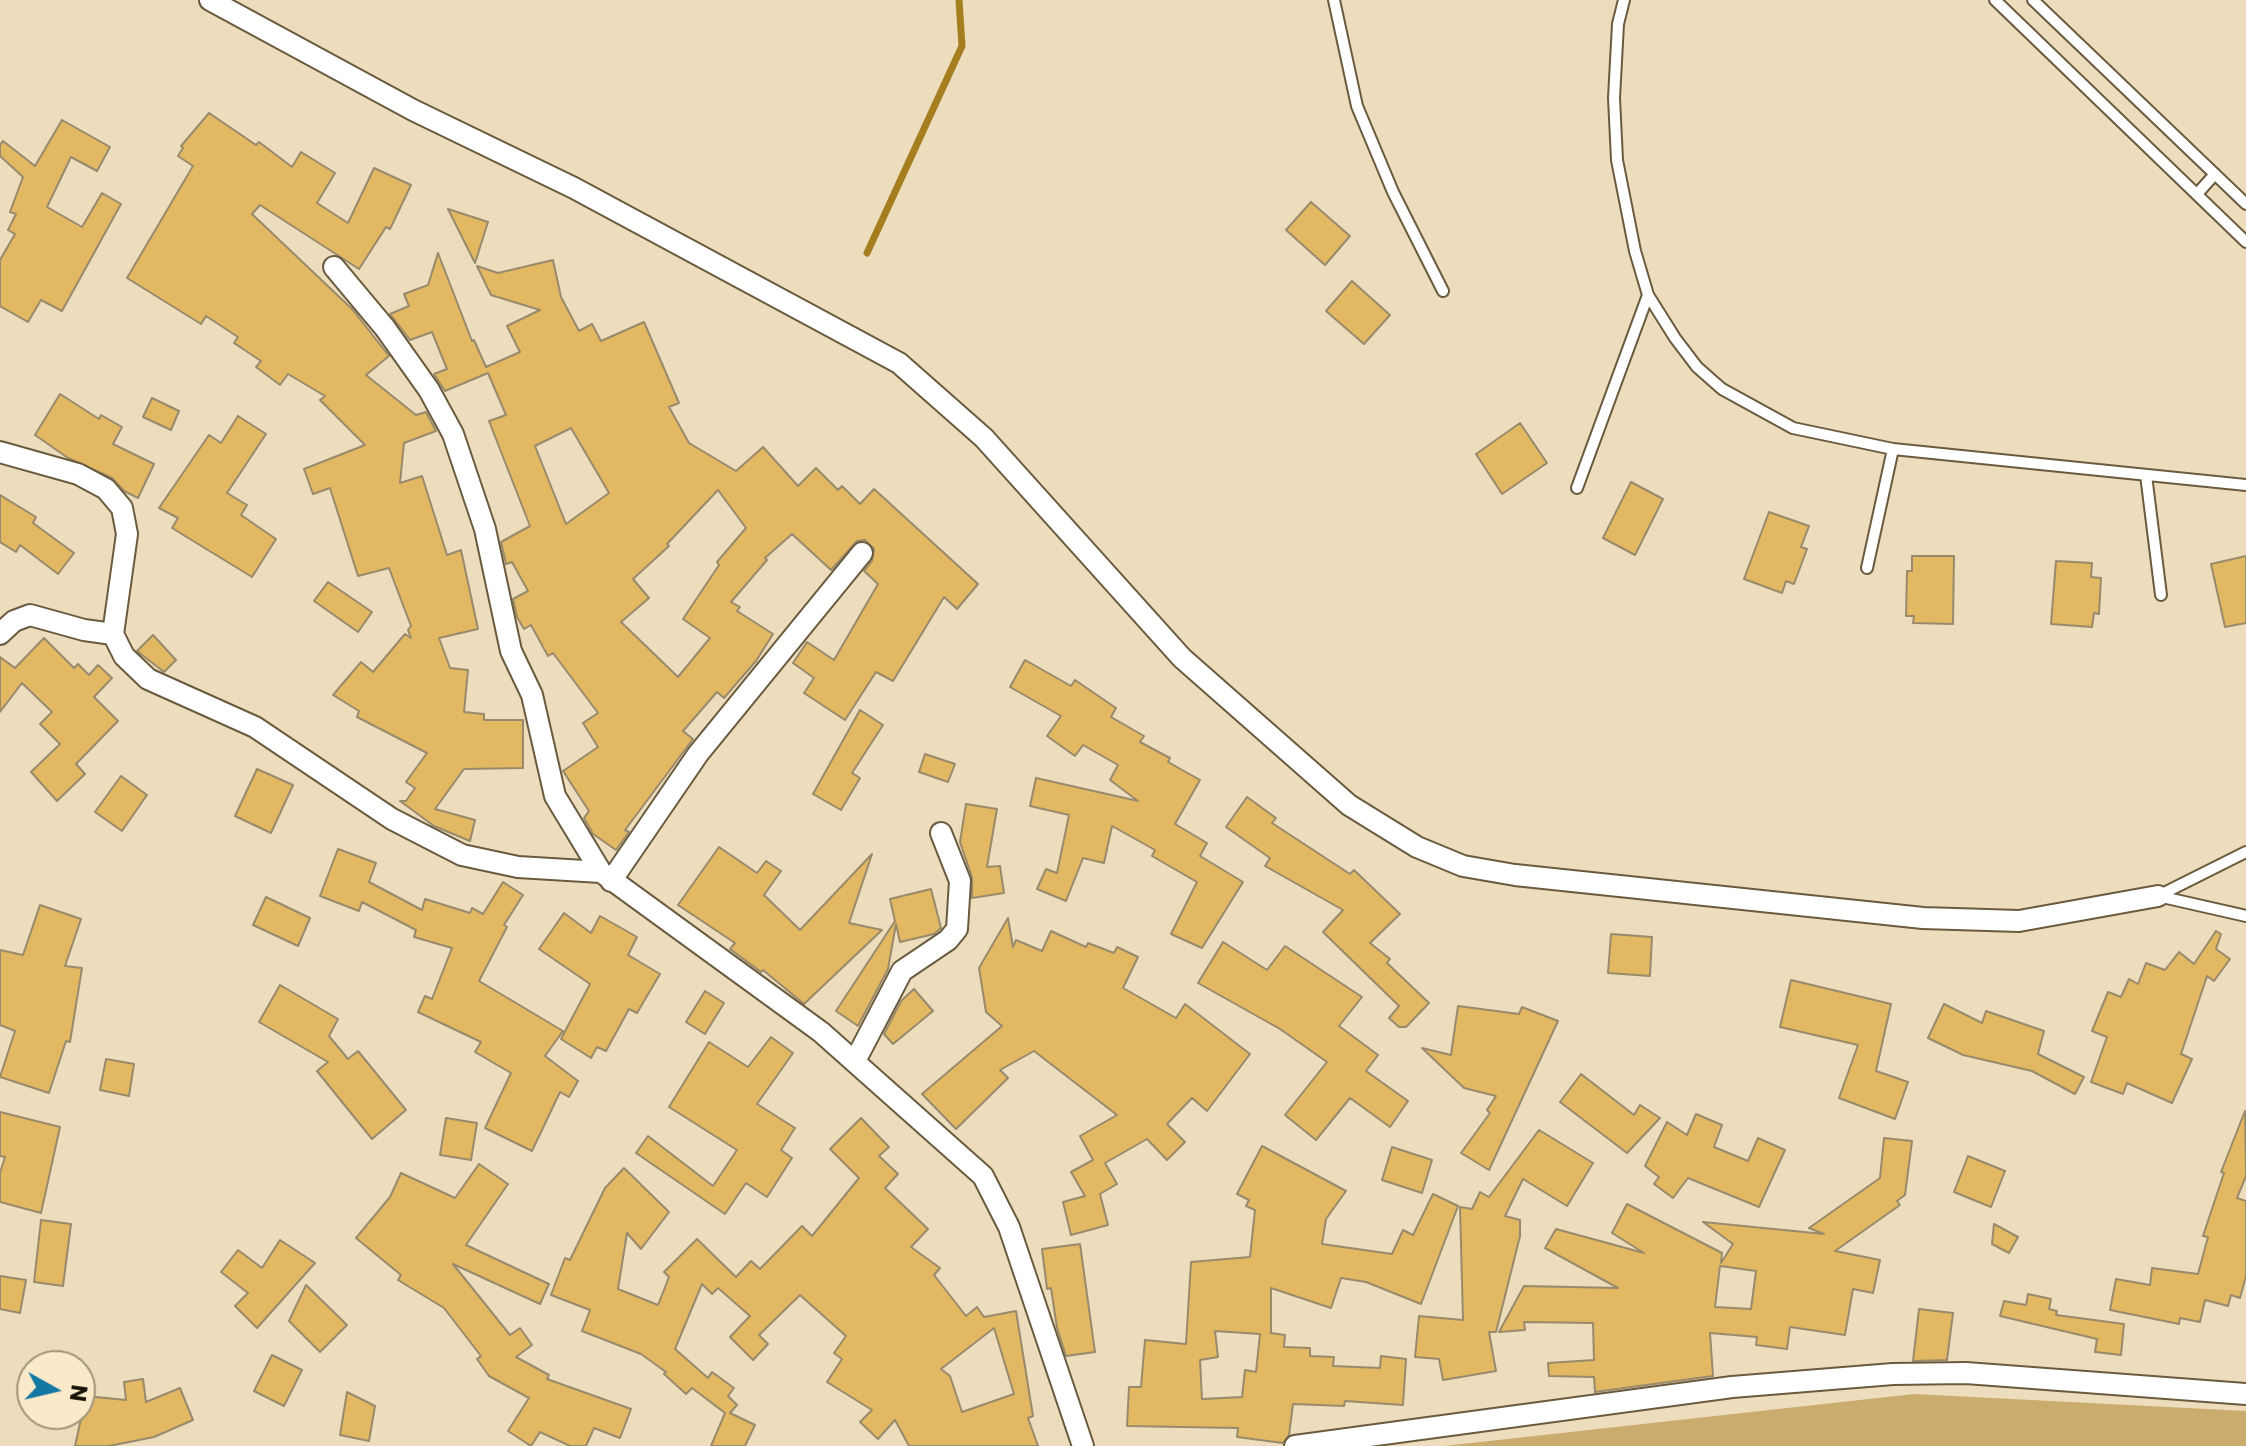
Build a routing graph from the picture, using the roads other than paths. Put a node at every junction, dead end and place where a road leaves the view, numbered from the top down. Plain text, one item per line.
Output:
1 (210, 0) edge
2 (1334, 0) edge
3 (1624, 0) edge
4 (1995, 0) edge
5 (2033, 0) edge
6 (2215, 174) junction
7 (2197, 194) junction
8 (2246, 204) edge
9 (2246, 242) edge
10 (334, 267) dead end
11 (1443, 291) dead end
12 (1648, 295) junction
13 (1893, 449) junction
14 (0, 452) edge
15 (2146, 475) junction
16 (2246, 485) edge
17 (1577, 488) dead end
18 (862, 553) dead end
19 (1867, 568) dead end
20 (2161, 595) dead end
21 (0, 634) edge
22 (113, 634) junction
23 (941, 833) dead end
24 (2246, 852) edge
25 (606, 877) junction
26 (2158, 896) junction
27 (2246, 916) edge
28 (855, 1061) junction
29 (2246, 1394) edge
30 (1083, 1446) edge
31 (1295, 1446) edge

1 - 26 street
2 - 11 lane
3 - 12 lane
4 - 7 lane
5 - 6 lane
6 - 7 lane
6 - 8 lane
7 - 9 lane
10 - 25 street
12 - 13 lane
12 - 17 lane
13 - 15 lane
13 - 19 lane
14 - 22 street
15 - 16 lane
15 - 20 lane
18 - 25 street
21 - 22 street
22 - 25 street
23 - 28 street
24 - 26 lane
25 - 28 street
26 - 27 lane
28 - 30 street
29 - 31 street

